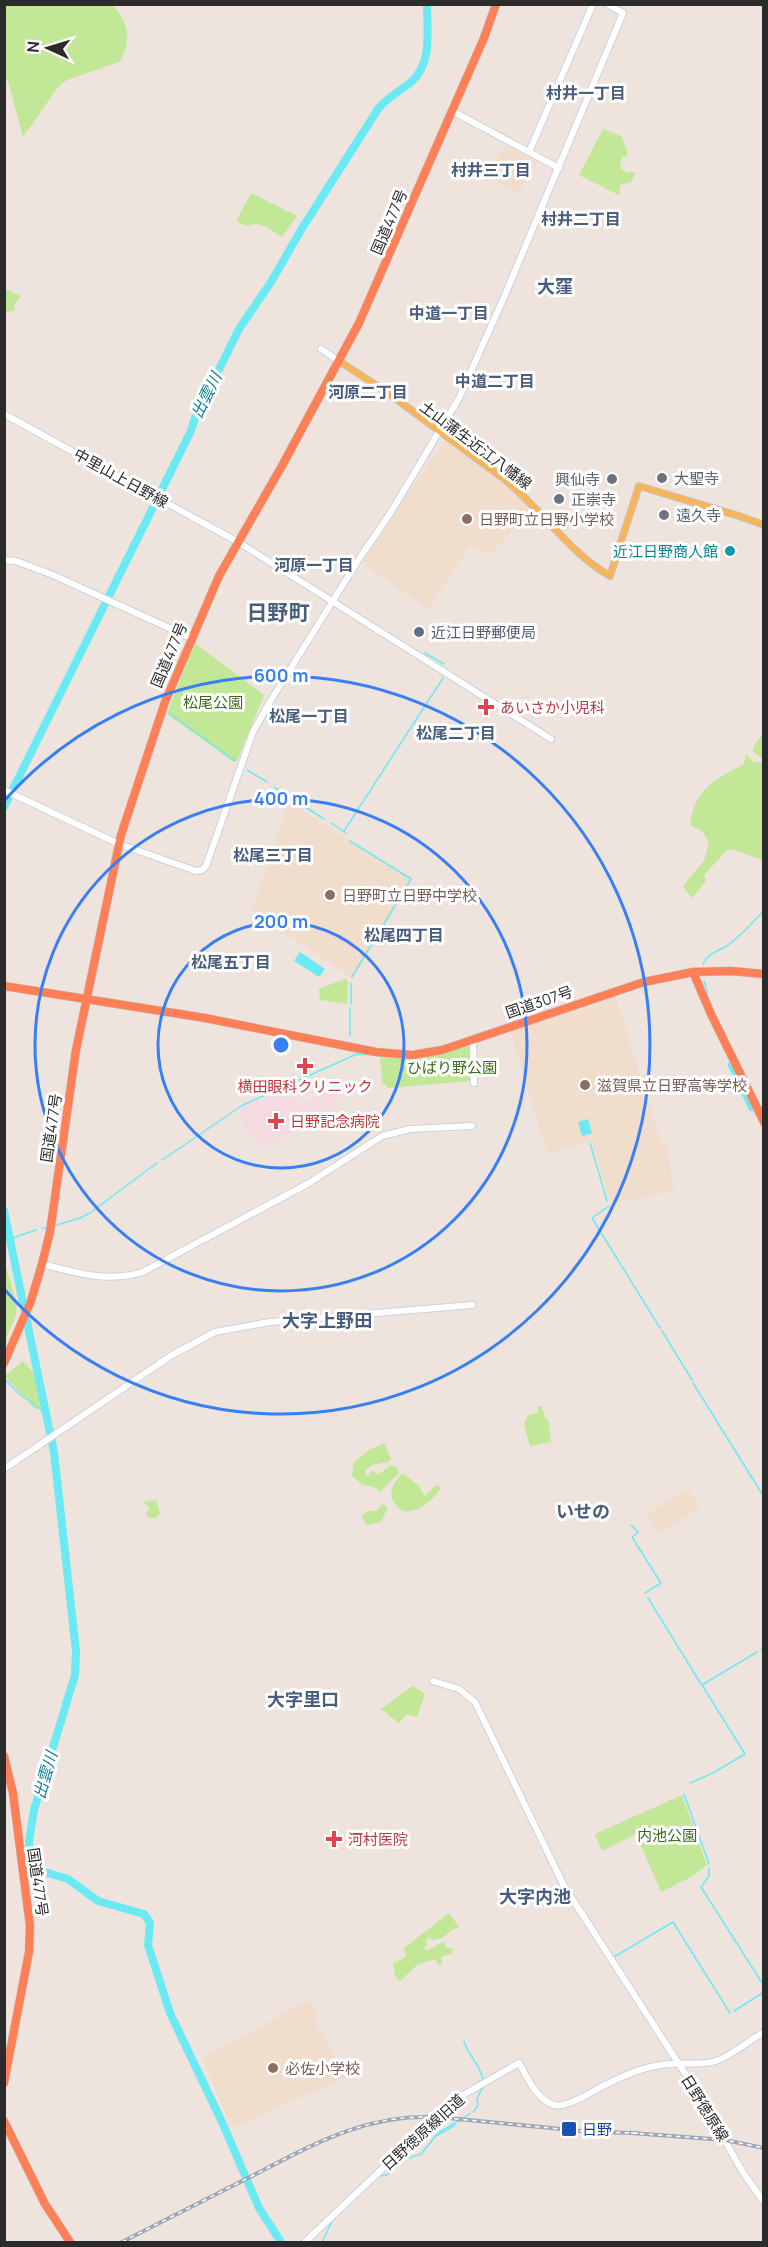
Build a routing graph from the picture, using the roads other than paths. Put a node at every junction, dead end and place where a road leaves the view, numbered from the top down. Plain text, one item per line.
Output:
1 (496, 4) edge
2 (592, 4) edge
3 (607, 4) edge
4 (452, 111) junction
5 (529, 152) junction
6 (559, 168) junction
7 (321, 349) dead end
8 (339, 361) junction
9 (4, 414) edge
10 (439, 432) junction
11 (764, 525) edge
12 (238, 542) junction
13 (4, 561) edge
14 (332, 601) junction
15 (191, 638) junction
16 (551, 739) dead end
17 (5, 790) edge
18 (119, 844) junction
19 (693, 972) junction
20 (764, 974) edge
21 (4, 988) edge
22 (86, 1001) junction
23 (473, 1041) junction
24 (474, 1083) dead end
25 (764, 1122) edge
26 (472, 1126) dead end
27 (42, 1264) junction
28 (472, 1305) dead end
29 (4, 1363) edge
30 (4, 1469) edge
31 (432, 1681) dead end
32 (4, 1756) edge
33 (764, 2032) edge
34 (677, 2063) junction
35 (4, 2083) edge
36 (4, 2121) edge
37 (764, 2202) edge
38 (70, 2242) edge
39 (305, 2242) edge

1 - 4 highway, 国道477号
2 - 5 street
3 - 6 street
4 - 5 street
4 - 8 highway, 国道477号
5 - 6 street
6 - 10 street
7 - 8 street
8 - 10 main road, 土山蒲生近江八幡線
8 - 12 highway, 国道477号
9 - 12 street, 中里山上日野線
10 - 11 main road, 土山蒲生近江八幡線
10 - 14 street
12 - 14 street, 中里山上日野線
12 - 15 highway, 国道477号
13 - 15 street
14 - 16 street, 中里山上日野線
14 - 18 street
15 - 18 highway, 国道477号
17 - 18 street
18 - 22 highway, 国道477号
19 - 20 highway, 国道307号
19 - 23 highway, 国道307号
19 - 25 highway
21 - 22 highway, 国道307号
22 - 23 highway, 国道307号
22 - 27 highway, 国道477号
23 - 24 street
26 - 27 street
27 - 29 highway, 国道477号
28 - 30 street
31 - 34 street
32 - 35 highway, 国道477号
33 - 34 street, 日野徳原線
34 - 37 street, 日野徳原線
34 - 39 street, 日野徳原線旧道
36 - 38 highway

